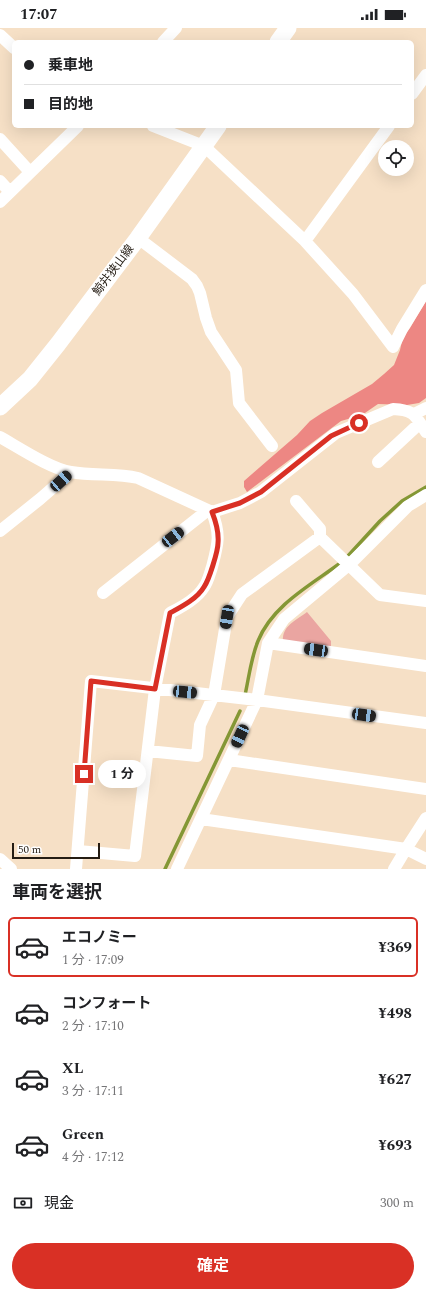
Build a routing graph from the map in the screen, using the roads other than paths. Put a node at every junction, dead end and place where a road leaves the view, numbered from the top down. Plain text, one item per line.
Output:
1 (176, 28) edge
2 (288, 28) edge
3 (0, 35) edge
4 (165, 40) edge
5 (279, 40) edge
6 (12, 46) edge
7 (426, 75) edge
8 (414, 91) edge
9 (76, 128) edge
10 (158, 128) edge
11 (217, 128) edge
12 (388, 128) edge
13 (0, 139) edge
14 (204, 146) junction
15 (30, 172) junction
16 (0, 181) edge
17 (10, 192) junction
18 (0, 202) edge
19 (138, 238) junction
20 (305, 241) junction
21 (426, 290) edge
22 (0, 407) edge
23 (426, 408) edge
24 (420, 423) edge
25 (0, 436) edge
26 (272, 446) dead end
27 (378, 462) dead end
28 (71, 472) junction
29 (426, 495) edge
30 (296, 501) dead end
31 (210, 511) junction
32 (0, 531) edge
33 (320, 536) junction
34 (350, 564) junction
35 (104, 593) dead end
36 (426, 601) edge
37 (268, 643) junction
38 (426, 666) edge
39 (155, 689) junction
40 (214, 695) junction
41 (257, 700) junction
42 (426, 723) edge
43 (148, 751) junction
44 (229, 760) junction
45 (426, 789) edge
46 (426, 818) edge
47 (201, 819) junction
48 (406, 849) junction
49 (78, 851) junction
50 (0, 859) edge
51 (426, 859) edge
52 (11, 869) edge
53 (76, 869) edge
54 (177, 869) edge
55 (394, 869) edge

1 - 4 street
2 - 5 main road
3 - 6 street
7 - 8 street
9 - 15 street
10 - 14 street
11 - 14 main road, 鯨井狭山線
12 - 20 street
13 - 15 street
14 - 19 main road, 鯨井狭山線
14 - 20 street
15 - 17 street
16 - 17 street
17 - 18 street
19 - 22 main road, 鯨井狭山線
19 - 26 street
20 - 21 street
23 - 24 street
24 - 27 street
24 - 31 street
25 - 28 street
28 - 31 street
28 - 32 street
29 - 34 street
30 - 33 street
31 - 35 street
31 - 39 street
33 - 34 street
33 - 40 street
34 - 36 street
34 - 37 street
37 - 38 street
37 - 41 street
39 - 40 street
39 - 43 street
39 - 49 street
40 - 41 street
40 - 43 street
41 - 42 street
41 - 44 street
43 - 49 street
44 - 45 street
44 - 47 street
46 - 48 street
47 - 48 street
47 - 54 street
48 - 51 street
48 - 55 street
49 - 53 street
50 - 52 street

